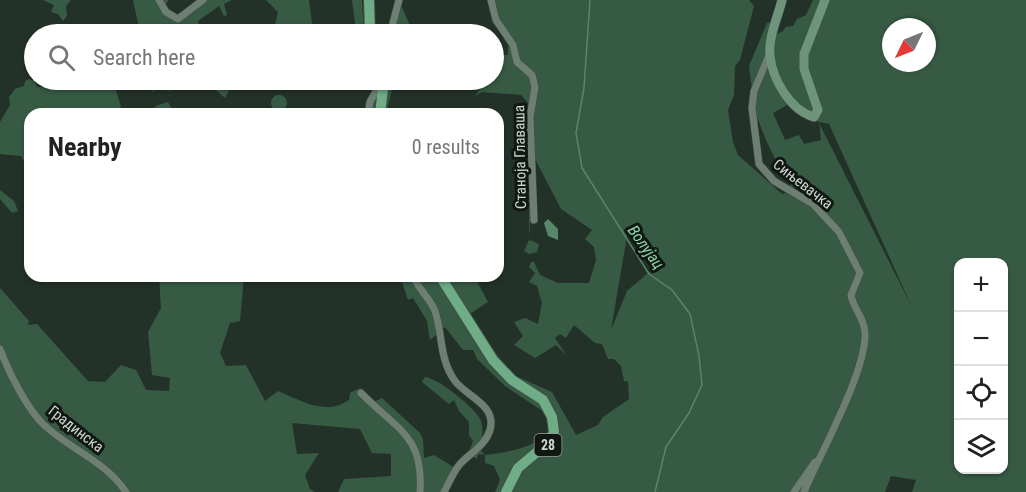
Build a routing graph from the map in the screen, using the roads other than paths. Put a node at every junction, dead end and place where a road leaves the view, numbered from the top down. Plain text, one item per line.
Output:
1 (159, 0) edge
2 (203, 0) edge
3 (369, 0) edge
4 (399, 0) edge
5 (491, 0) edge
6 (782, 0) edge
7 (825, 0) edge
8 (370, 24) edge
9 (393, 24) edge
10 (499, 24) edge
11 (504, 32) edge
12 (770, 56) junction
13 (382, 90) edge
14 (382, 93) junction
15 (369, 108) edge
16 (381, 108) edge
17 (534, 220) dead end
18 (417, 282) edge
19 (444, 282) edge
20 (0, 349) edge
21 (361, 393) dead end
22 (820, 455) junction
23 (126, 492) edge
24 (420, 492) edge
25 (444, 492) edge
26 (506, 492) edge
27 (795, 492) edge
28 (804, 492) edge

1 - 2 street
3 - 8 main road
4 - 9 street
5 - 10 street, Станоја Главаша
6 - 12 street
7 - 12 street
11 - 17 street, Станоја Главаша
12 - 22 street, Сињевачка
13 - 14 main road
14 - 15 street
14 - 16 main road
18 - 25 street
19 - 26 main road, 28
20 - 23 street, Градинска
21 - 24 street
22 - 27 street
22 - 28 street, Сињевачка

